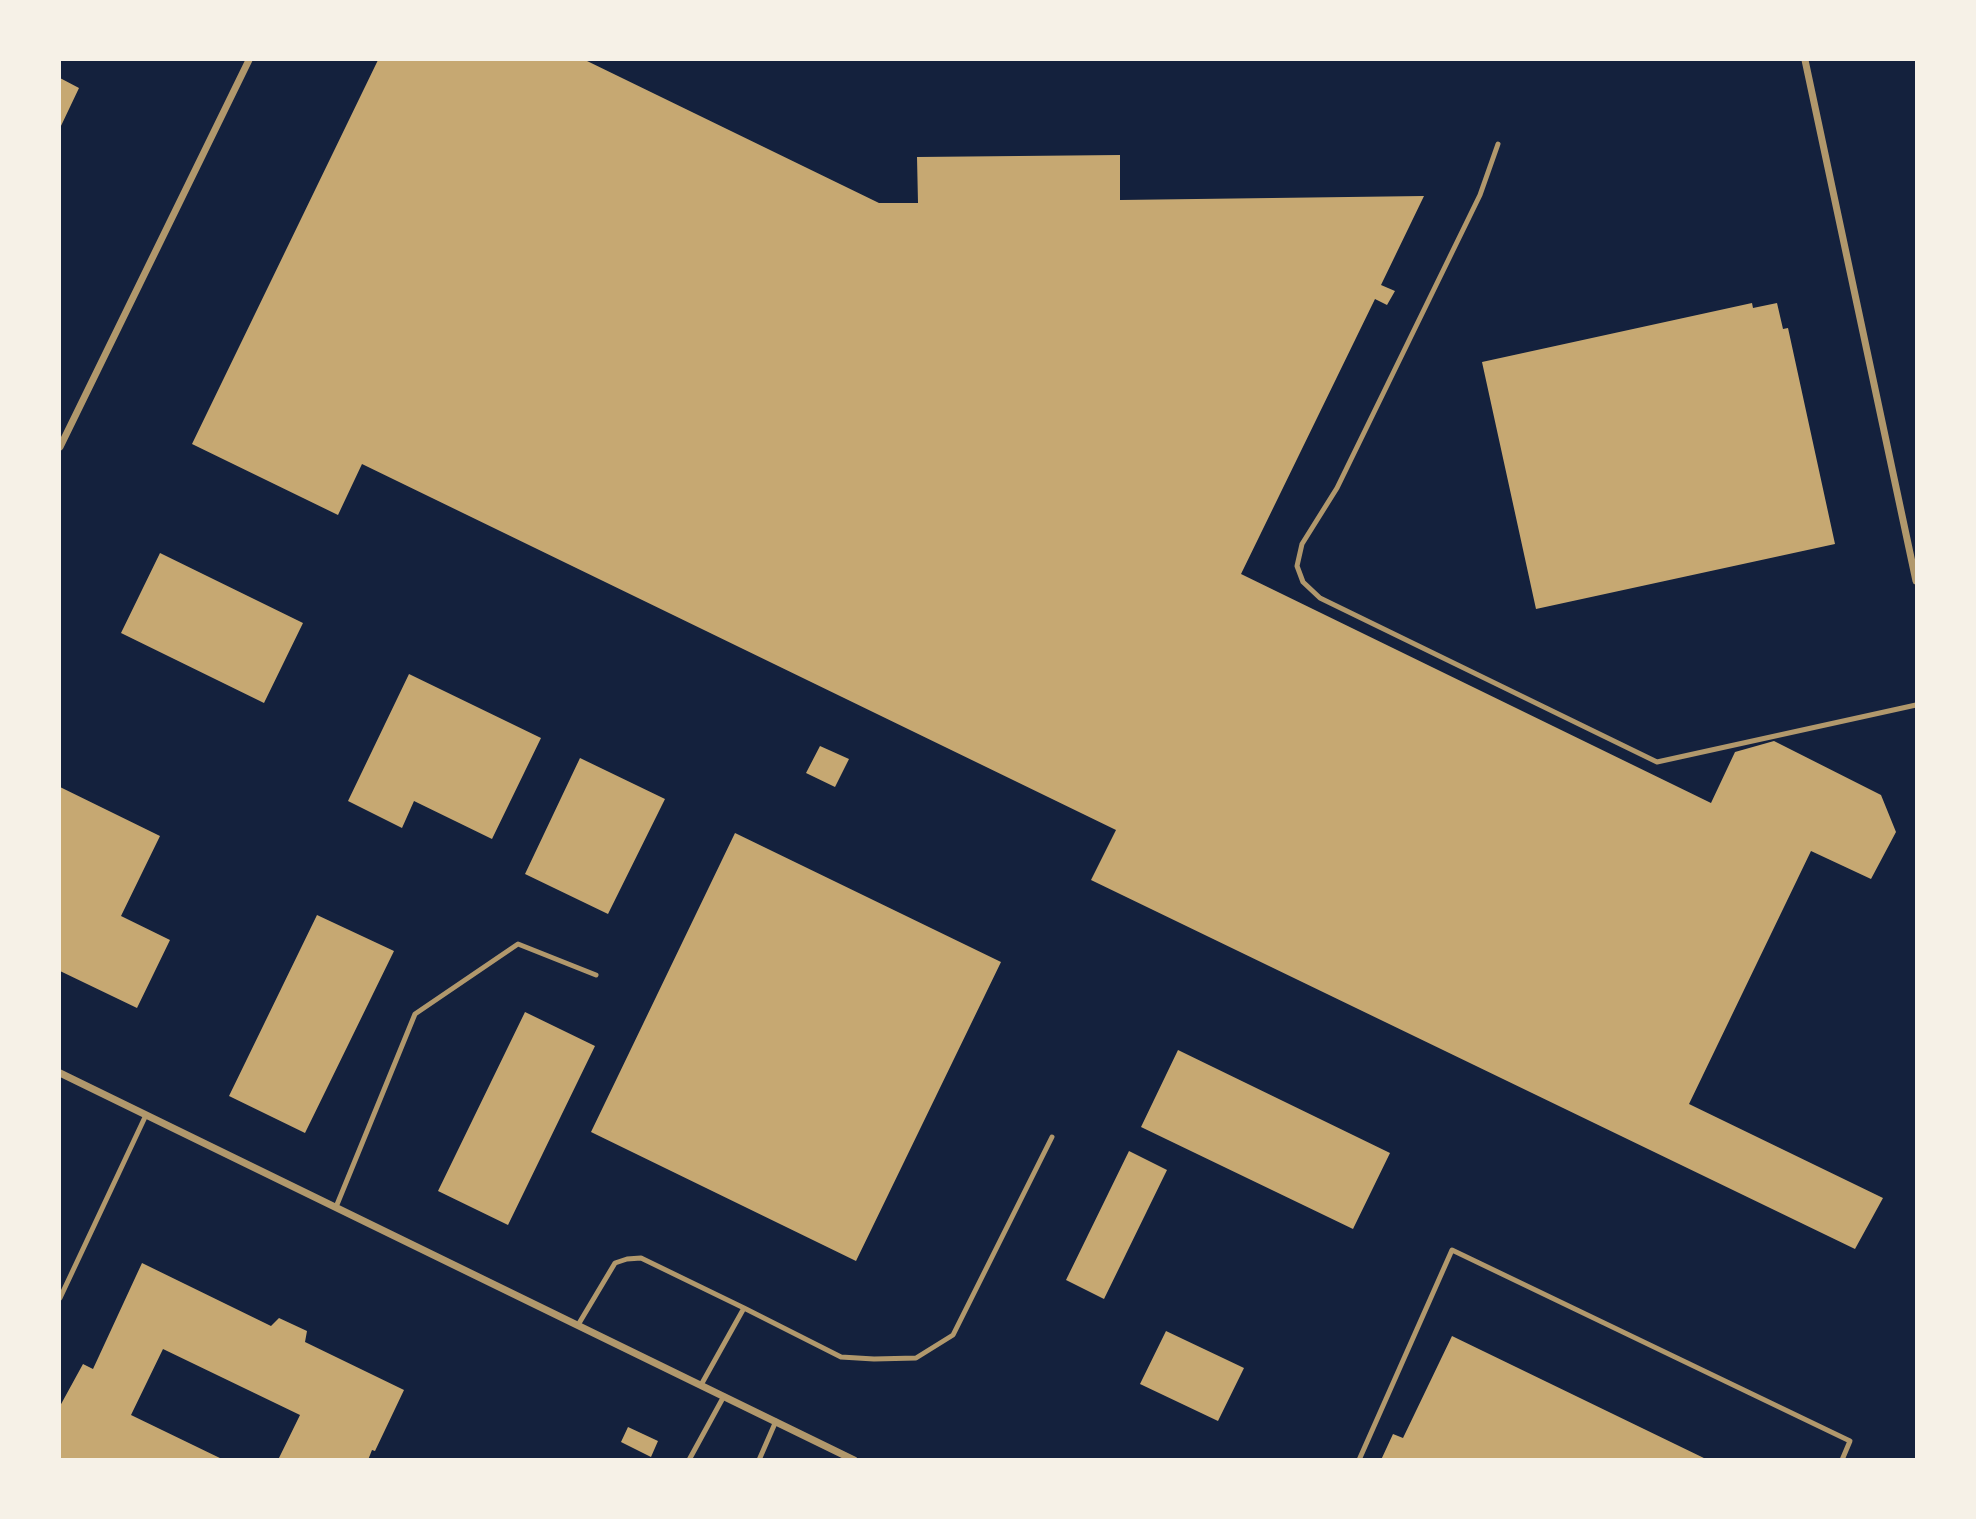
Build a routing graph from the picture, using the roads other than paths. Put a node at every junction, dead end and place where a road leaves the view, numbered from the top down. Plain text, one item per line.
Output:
1 (249, 60) edge
2 (1805, 60) edge
3 (1498, 144) dead end
4 (60, 447) edge
5 (1916, 581) edge
6 (1916, 705) edge
7 (596, 975) dead end
8 (60, 1073) edge
9 (146, 1115) junction
10 (1052, 1137) dead end
11 (336, 1207) junction
12 (60, 1298) edge
13 (744, 1308) junction
14 (578, 1325) junction
15 (701, 1385) junction
16 (723, 1396) junction
17 (776, 1421) junction
18 (689, 1460) edge
19 (759, 1460) edge
20 (854, 1460) edge
21 (1359, 1460) edge
22 (1842, 1460) edge

1 - 4 street
2 - 5 street
3 - 6 lane
7 - 11 lane
8 - 9 street
9 - 11 street
9 - 12 lane
10 - 13 lane
11 - 14 street
13 - 14 lane
13 - 15 lane
14 - 15 street
15 - 16 street
16 - 17 street
16 - 18 lane
17 - 19 lane
17 - 20 street
21 - 22 lane

